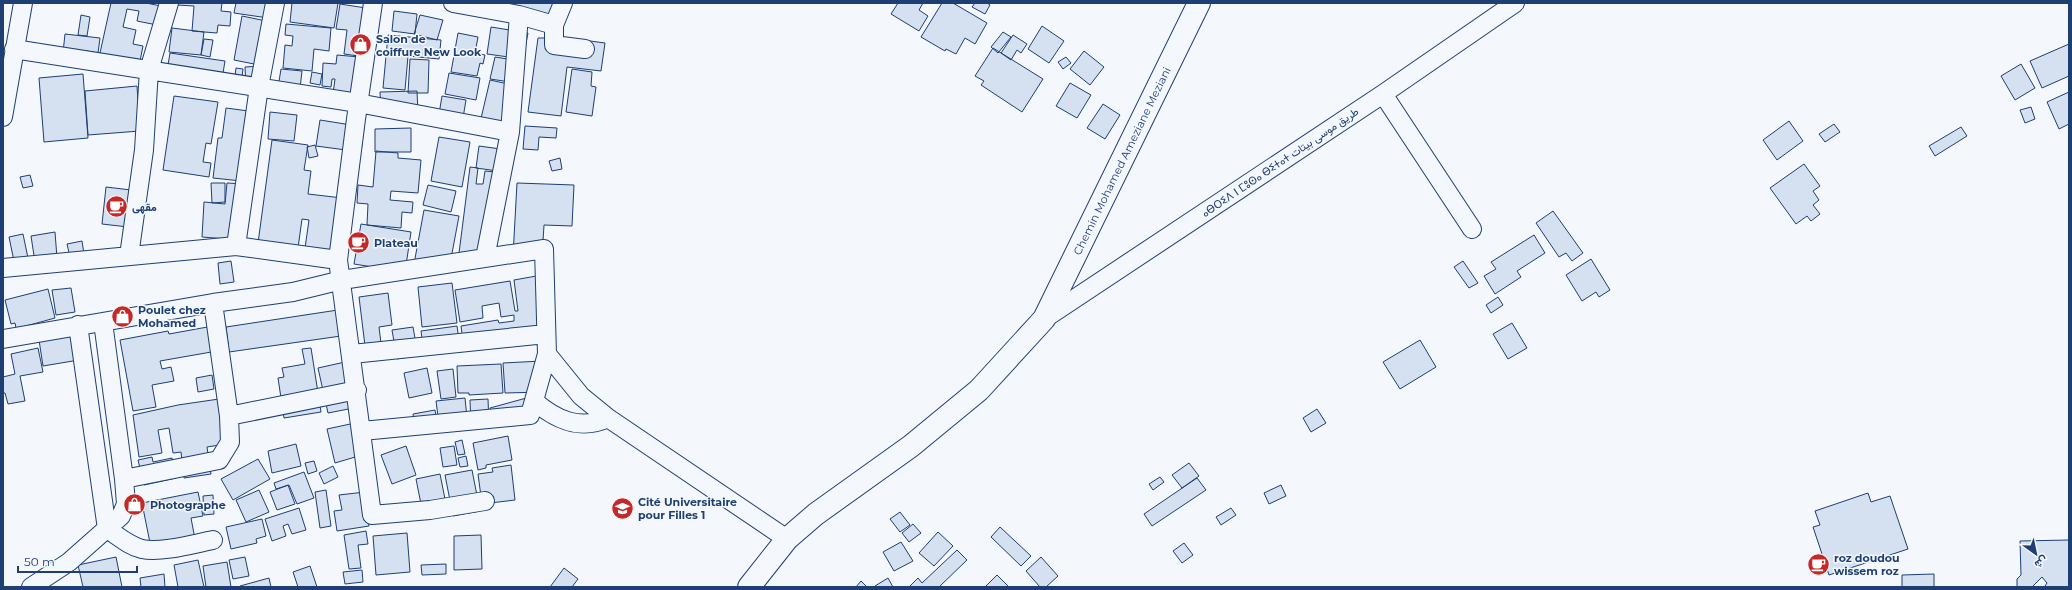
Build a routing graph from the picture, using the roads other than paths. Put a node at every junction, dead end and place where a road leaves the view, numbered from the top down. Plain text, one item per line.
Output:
1 (23, 3) edge
2 (169, 3) edge
3 (275, 3) edge
4 (373, 3) edge
5 (453, 3) edge
6 (563, 3) edge
7 (1199, 3) edge
8 (1515, 3) edge
9 (519, 15) junction
10 (554, 25) junction
11 (14, 49) junction
12 (584, 49) dead end
13 (150, 70) junction
14 (259, 87) junction
15 (1383, 94) junction
16 (358, 103) junction
17 (3, 117) edge
18 (510, 132) junction
19 (1472, 229) dead end
20 (236, 246) junction
21 (129, 256) junction
22 (485, 258) junction
23 (338, 260) junction
24 (3, 268) edge
25 (342, 280) junction
26 (213, 303) junction
27 (1044, 319) junction
28 (103, 322) junction
29 (78, 325) junction
30 (546, 334) junction
31 (3, 339) edge
32 (352, 354) junction
33 (547, 354) junction
34 (357, 390) junction
35 (534, 401) junction
36 (230, 416) junction
37 (608, 418) junction
38 (362, 430) junction
39 (124, 479) junction
40 (485, 501) dead end
41 (107, 529) junction
42 (787, 539) junction
43 (213, 540) dead end
44 (31, 587) edge
45 (749, 587) edge

1 - 11 street
2 - 13 street
3 - 14 street
4 - 16 street
5 - 9 street
6 - 10 street
7 - 27 main road, Chemin Mohamed Ameziane Meziani
8 - 15 street, ⴰⴱⵔⵉⴷ ⵏ ⵎⵓⵙⴰ ⴱⵉⵜⴰⵜ طريق موسى بيتات
9 - 10 street
9 - 18 street
10 - 12 street
11 - 13 street
11 - 17 street
13 - 14 street
13 - 21 street
14 - 16 street
14 - 20 street
15 - 19 street
15 - 27 street, ⴰⴱⵔⵉⴷ ⵏ ⵎⵓⵙⴰ ⴱⵉⵜⴰⵜ طريق موسى بيتات
16 - 18 street
16 - 23 street
18 - 22 street
20 - 21 street
20 - 23 street
21 - 24 street
22 - 25 street
22 - 30 street
23 - 25 street
25 - 26 street
25 - 32 street
26 - 28 street
26 - 36 street
27 - 42 main road, Chemin Mohamed Ameziane Meziani
28 - 29 street
28 - 39 street
29 - 31 street
29 - 41 street
30 - 32 street
30 - 33 street
32 - 34 street
33 - 35 street
33 - 37 street
34 - 36 street
34 - 38 street
35 - 37 street
35 - 38 street
36 - 39 street
37 - 42 street
38 - 40 street
39 - 41 street
41 - 43 street
41 - 44 street
42 - 45 main road, Chemin Mohamed Ameziane Meziani

